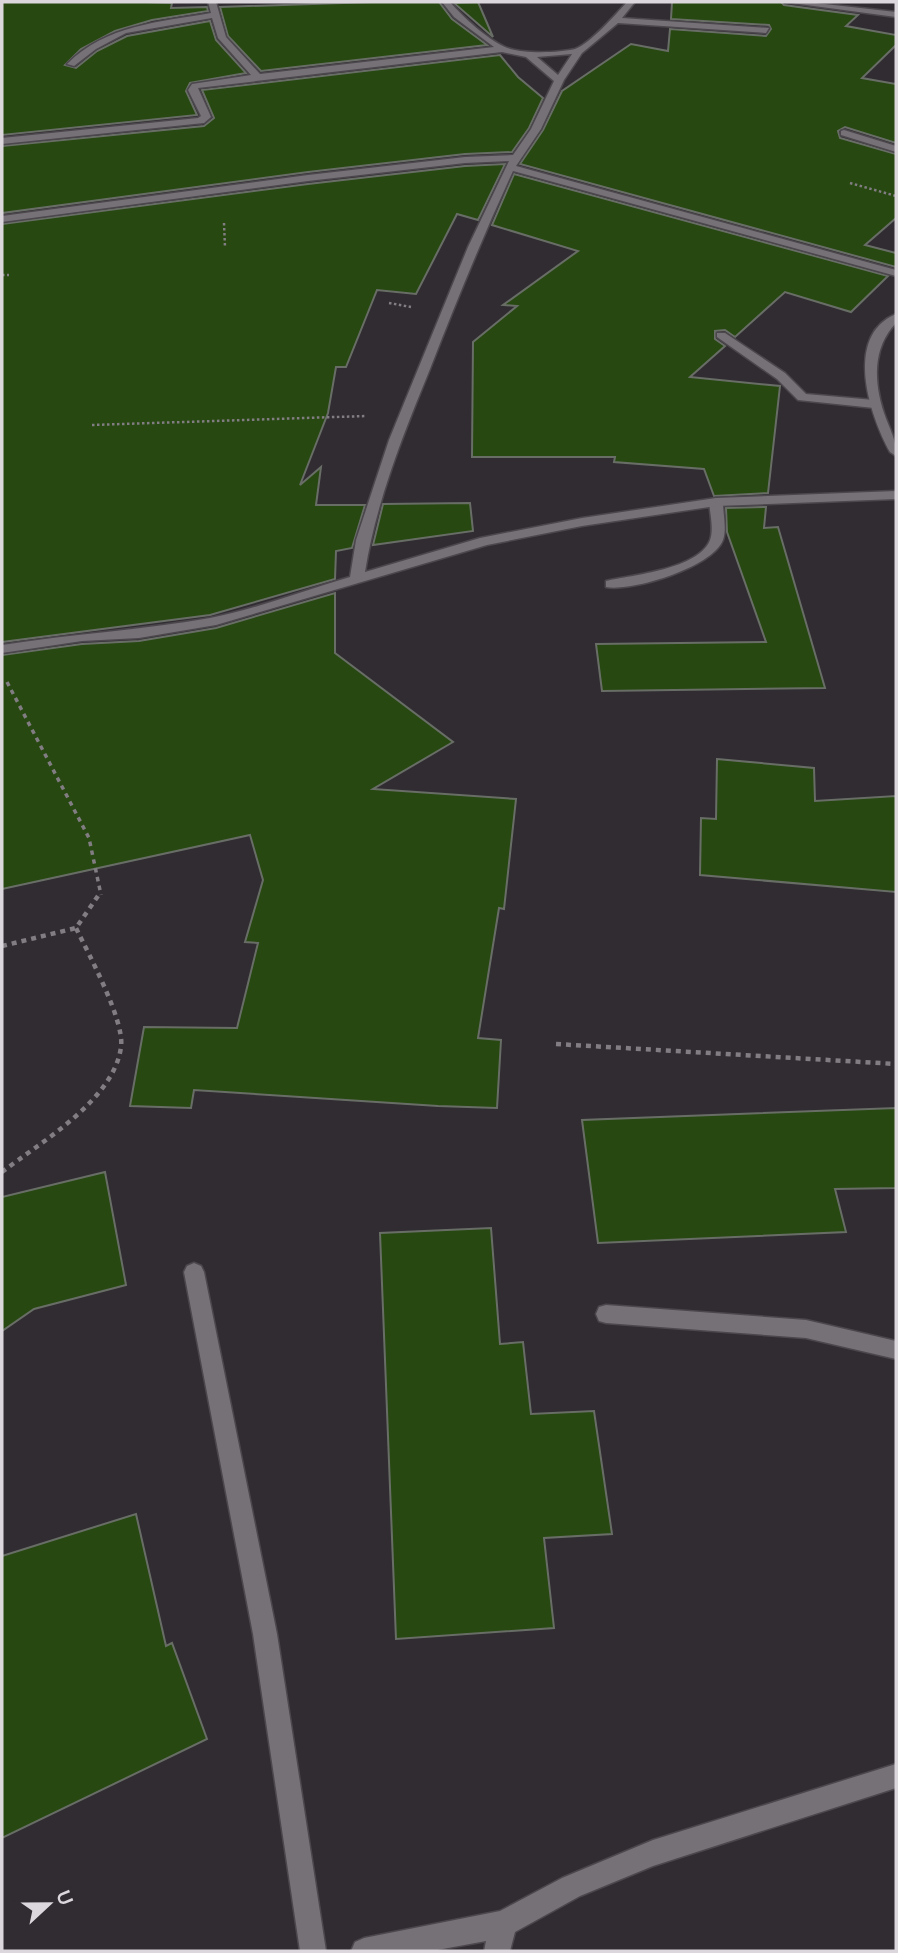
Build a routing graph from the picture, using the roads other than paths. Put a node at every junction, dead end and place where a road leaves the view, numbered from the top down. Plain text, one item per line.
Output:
1 (212, 2) edge
2 (446, 2) edge
3 (631, 2) edge
4 (788, 2) edge
5 (215, 15) junction
6 (896, 16) edge
7 (615, 20) junction
8 (766, 30) dead end
9 (502, 49) junction
10 (579, 51) junction
11 (529, 55) junction
12 (71, 64) dead end
13 (258, 77) junction
14 (559, 80) junction
15 (844, 134) dead end
16 (2, 141) edge
17 (896, 149) edge
18 (513, 163) junction
19 (2, 219) edge
20 (896, 273) edge
21 (896, 317) edge
22 (721, 335) dead end
23 (874, 404) junction
24 (896, 452) edge
25 (896, 495) edge
26 (716, 502) junction
27 (357, 577) junction
28 (611, 584) dead end
29 (2, 649) edge
30 (194, 1272) dead end
31 (606, 1314) dead end
32 (896, 1350) edge
33 (896, 1776) edge
34 (504, 1924) junction
35 (313, 1951) edge
36 (364, 1951) edge
37 (496, 1951) edge

1 - 5 street
2 - 9 street
3 - 7 street
4 - 6 street
5 - 12 street
5 - 13 street
7 - 8 street
7 - 10 street
9 - 11 street
9 - 13 street
10 - 11 street
10 - 14 street
11 - 14 street
13 - 16 street
14 - 18 street
15 - 17 street
18 - 19 street
18 - 20 street
18 - 27 street
21 - 23 street
22 - 23 street
23 - 24 street
25 - 26 street
26 - 27 street
26 - 28 street
27 - 29 street
30 - 35 street
31 - 32 street
33 - 34 street
34 - 36 street
34 - 37 street

